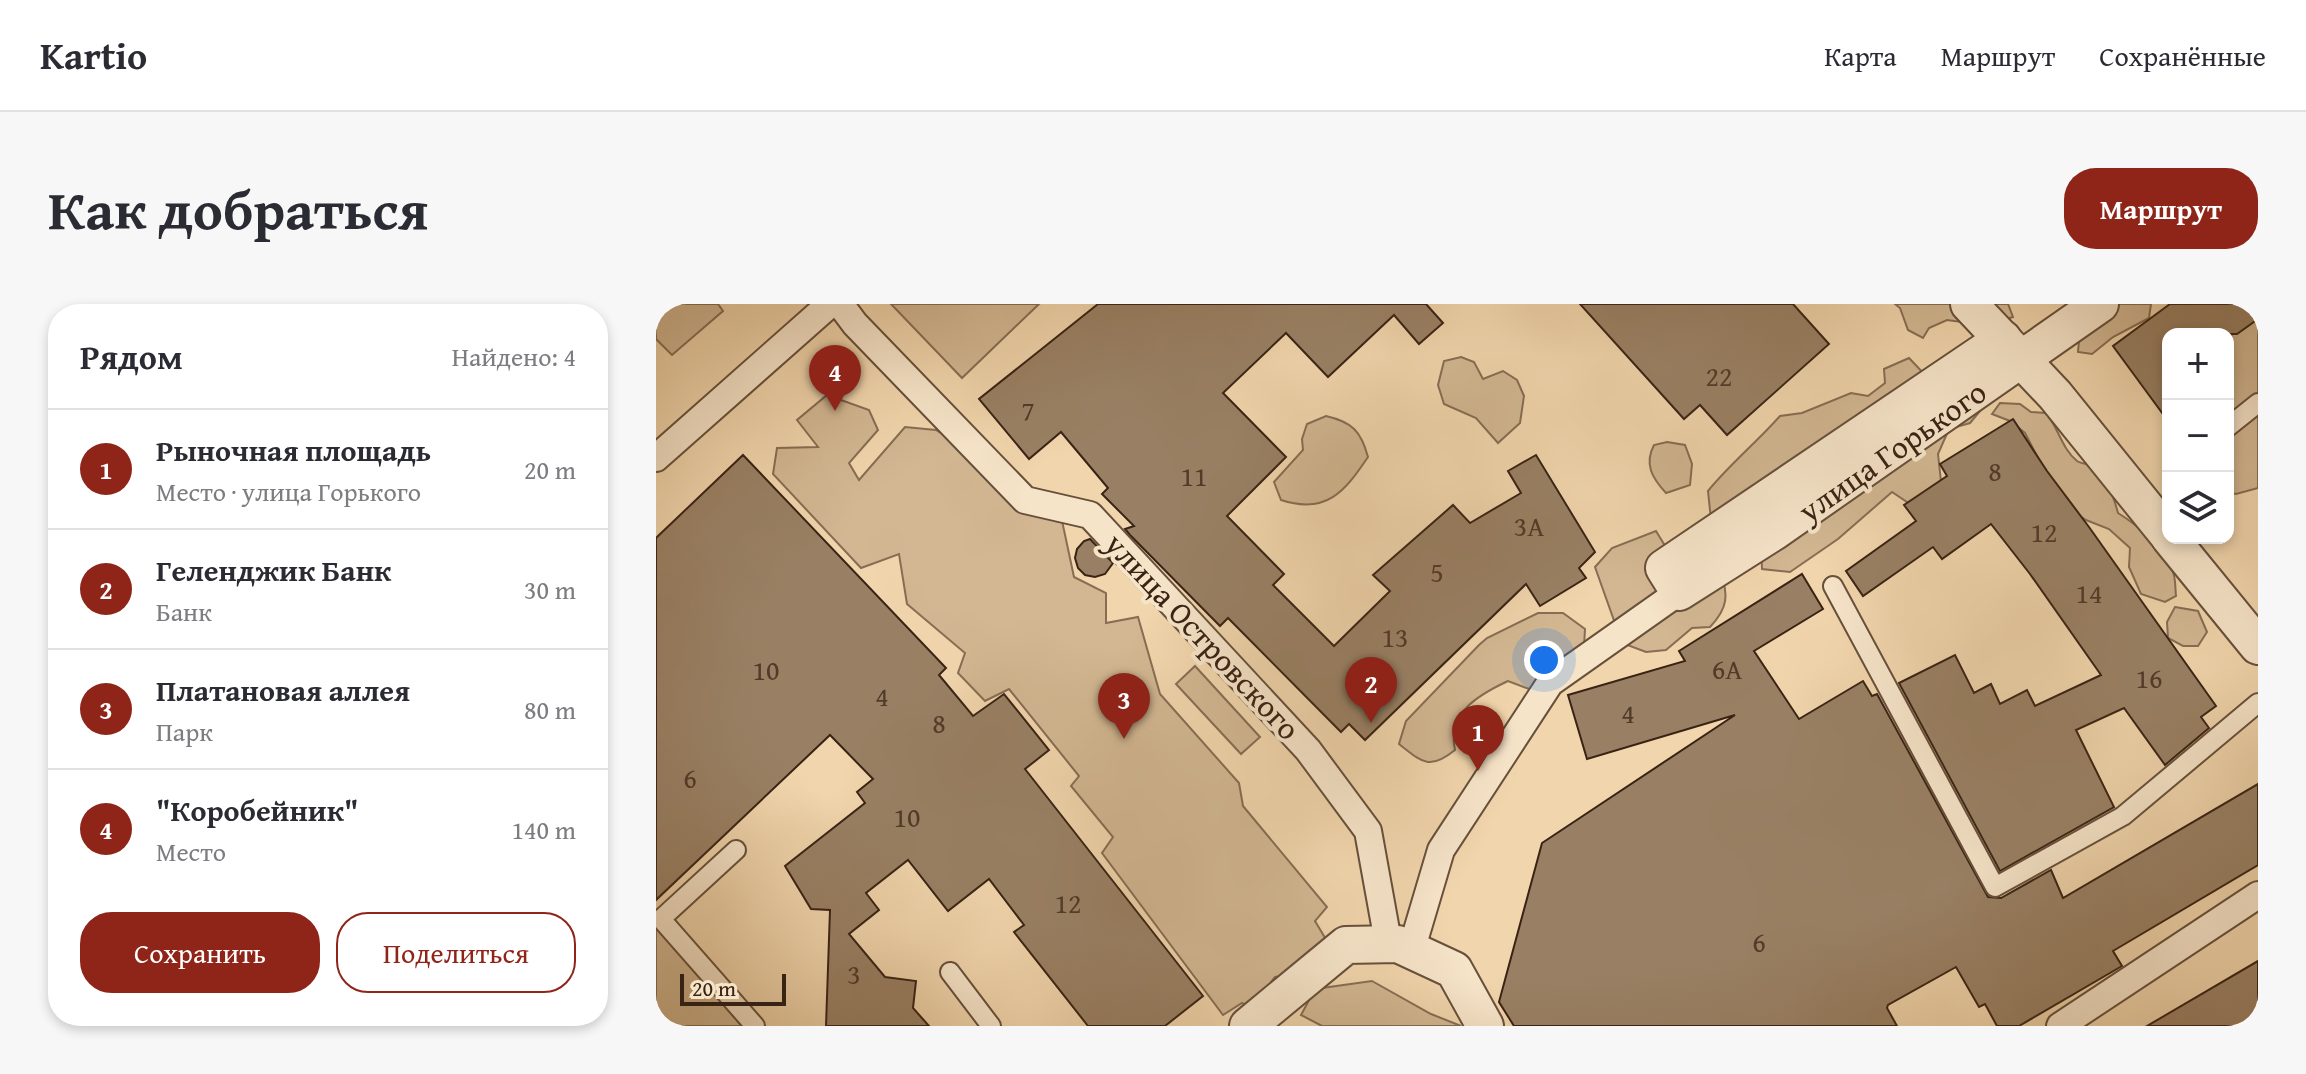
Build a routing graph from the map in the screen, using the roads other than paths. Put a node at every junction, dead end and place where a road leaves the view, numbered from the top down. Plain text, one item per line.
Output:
1 (830, 304) edge
2 (840, 304) edge
3 (1969, 304) edge
4 (2100, 304) edge
5 (2013, 349) junction
6 (2258, 403) edge
7 (2234, 422) edge
8 (656, 458) edge
9 (2162, 528) edge
10 (2175, 544) edge
11 (1833, 586) dead end
12 (1679, 592) joint
13 (2258, 646) edge
14 (2258, 703) edge
15 (736, 850) dead end
16 (2258, 895) edge
17 (1398, 944) junction
18 (950, 972) dead end
19 (755, 1026) edge
20 (991, 1026) edge
21 (1248, 1026) edge
22 (1485, 1026) edge
23 (2060, 1026) edge

1 - 8 street
2 - 17 street, улица Островского
3 - 5 street
4 - 5 street, улица Горького
5 - 9 street
5 - 12 street, улица Горького
6 - 7 lane
10 - 13 street
11 - 14 lane
12 - 17 street, улица Горького
15 - 19 lane
16 - 23 street
17 - 21 street
17 - 22 street
18 - 20 lane

